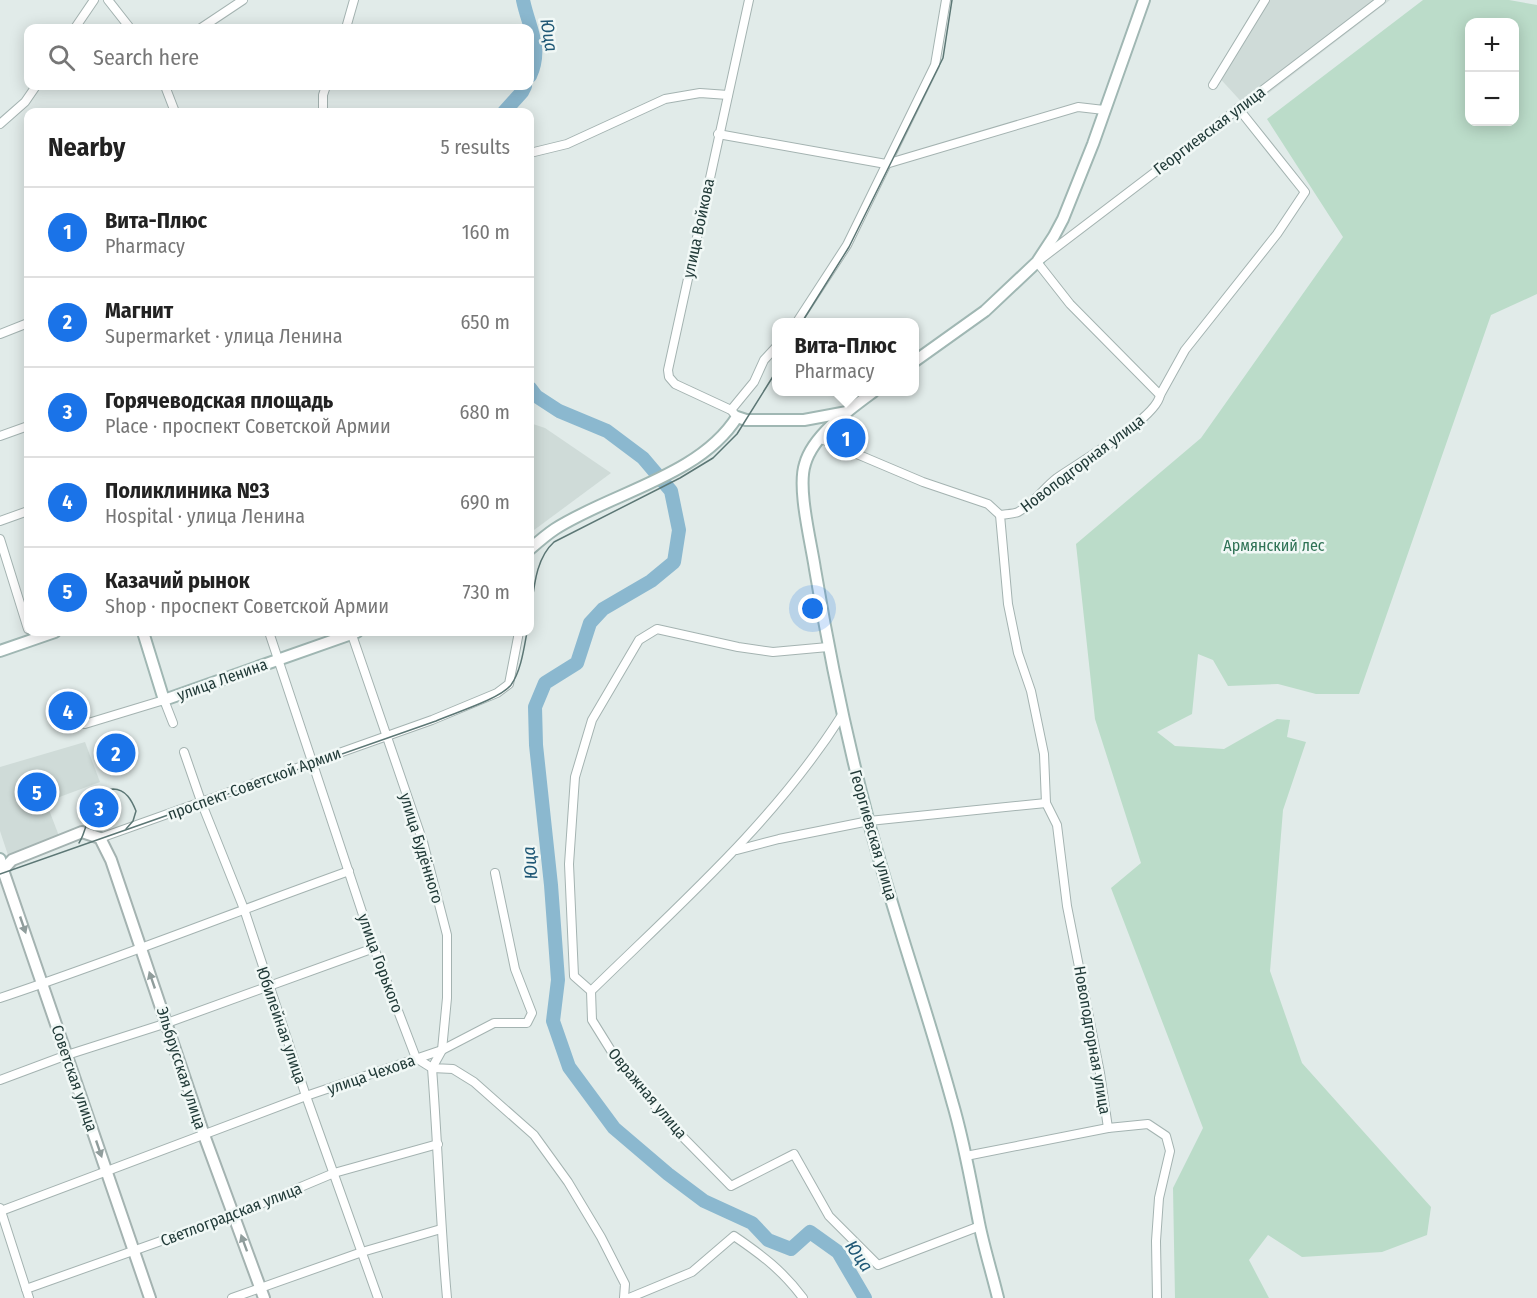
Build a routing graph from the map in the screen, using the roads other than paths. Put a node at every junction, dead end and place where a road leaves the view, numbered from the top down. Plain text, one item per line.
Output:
1 (94, 0) edge
2 (108, 0) edge
3 (243, 0) edge
4 (354, 0) edge
5 (749, 0) edge
6 (946, 0) edge
7 (1144, 0) edge
8 (1265, 0) edge
9 (1381, 0) edge
10 (78, 24) edge
11 (127, 24) edge
12 (207, 24) edge
13 (347, 24) edge
14 (1213, 85) dead end
15 (33, 90) edge
16 (167, 90) edge
17 (325, 90) edge
18 (728, 96) junction
19 (173, 108) edge
20 (324, 108) edge
21 (1238, 108) junction
22 (1104, 110) junction
23 (0, 124) edge
24 (718, 134) junction
25 (534, 152) edge
26 (886, 164) junction
27 (1037, 262) junction
28 (800, 318) edge
29 (24, 325) edge
30 (0, 334) edge
31 (772, 351) edge
32 (919, 358) edge
33 (1160, 395) junction
34 (868, 396) edge
35 (847, 411) junction
36 (734, 414) junction
37 (804, 420) junction
38 (24, 427) edge
39 (0, 436) edge
40 (819, 438) junction
41 (24, 512) edge
42 (1000, 514) junction
43 (0, 521) edge
44 (0, 539) edge
45 (534, 546) edge
46 (24, 615) edge
47 (26, 636) edge
48 (144, 636) edge
49 (270, 636) edge
50 (342, 636) edge
51 (354, 636) edge
52 (518, 636) edge
53 (828, 647) junction
54 (0, 651) edge
55 (278, 659) junction
56 (164, 700) junction
57 (842, 715) junction
58 (173, 723) dead end
59 (86, 724) dead end
60 (386, 736) junction
61 (184, 752) dead end
62 (311, 763) junction
63 (201, 802) junction
64 (1046, 803) junction
65 (868, 820) junction
66 (100, 838) junction
67 (735, 850) junction
68 (1, 867) edge
69 (349, 871) junction
70 (495, 873) dead end
71 (244, 909) junction
72 (374, 948) junction
73 (142, 950) junction
74 (42, 984) junction
75 (269, 986) junction
76 (591, 991) junction
77 (0, 998) edge
78 (168, 1023) junction
79 (442, 1050) junction
80 (67, 1055) junction
81 (417, 1058) junction
82 (432, 1068) junction
83 (0, 1080) edge
84 (306, 1096) junction
85 (1108, 1128) junction
86 (204, 1135) junction
87 (438, 1144) junction
88 (966, 1156) junction
89 (107, 1172) junction
90 (334, 1173) junction
91 (1, 1210) edge
92 (234, 1215) junction
93 (980, 1226) junction
94 (441, 1229) junction
95 (134, 1251) junction
96 (362, 1252) junction
97 (26, 1289) junction
98 (262, 1293) edge
99 (29, 1298) edge
100 (150, 1298) edge
101 (232, 1298) edge
102 (378, 1298) edge
103 (447, 1298) edge
104 (624, 1298) edge
105 (629, 1298) edge
106 (803, 1298) edge
107 (998, 1298) edge
108 (1157, 1298) edge

1 - 10 street
2 - 11 street
3 - 12 street
4 - 13 street
5 - 18 street, улица Войкова
6 - 26 street
7 - 22 main road, Георгиевская улица
8 - 14 street
9 - 21 street, Георгиевская улица
15 - 23 street
16 - 19 street
17 - 20 street
18 - 24 street, улица Войкова
18 - 25 street
21 - 27 street, Георгиевская улица
21 - 33 street, Новоподгорная улица
22 - 26 street
22 - 27 main road, Георгиевская улица
24 - 26 street
24 - 36 street, улица Войкова
26 - 28 street
27 - 32 main road, Георгиевская улица
27 - 33 street
29 - 30 street
31 - 36 street
33 - 42 street, Новоподгорная улица
34 - 35 main road, Георгиевская улица
35 - 37 main road
35 - 40 main road, Георгиевская улица
36 - 37 main road
36 - 45 main road
37 - 40 main road
38 - 39 street
40 - 42 street
40 - 53 main road, Георгиевская улица
41 - 43 street
42 - 64 street, Новоподгорная улица
44 - 46 street
47 - 54 main road
48 - 56 main road
49 - 55 street, улица Горького
50 - 55 main road, улица Ленина
51 - 60 street, улица Будённого
52 - 60 street, проспект Советской Армии
53 - 57 main road, Георгиевская улица
53 - 76 street
55 - 56 main road, улица Ленина
55 - 62 street, улица Горького
56 - 58 street
56 - 59 street, улица Ленина
57 - 65 main road, Георгиевская улица
57 - 67 street
60 - 62 street, проспект Советской Армии
60 - 79 street, улица Будённого
61 - 63 street, Юбилейная улица
62 - 63 street, проспект Советской Армии
62 - 69 street, улица Горького
63 - 66 street, проспект Советской Армии
63 - 71 street, Юбилейная улица
64 - 65 street
64 - 85 street, Новоподгорная улица
65 - 67 street
65 - 88 main road, Георгиевская улица
66 - 68 main road, проспект Советской Армии
66 - 73 main road, Эльбрусская улица
67 - 76 street
68 -> 74 main road, Советская улица
69 - 71 street
69 - 72 street, улица Горького
70 - 79 street, улица Чехова
71 - 73 street
71 - 75 street, Юбилейная улица
72 - 75 street
72 - 81 street, улица Горького
73 - 74 street
78 -> 73 main road, Эльбрусская улица
74 - 77 street
74 - 80 main road, Советская улица
75 - 78 street
75 - 84 street, Юбилейная улица
76 - 93 street, Овражная улица
78 - 80 street
78 - 86 main road, Эльбрусская улица
79 - 81 street, улица Чехова
79 - 82 street, улица Будённого
80 - 83 street
80 -> 89 main road, Советская улица
81 - 82 street
81 - 84 street, улица Чехова
82 - 87 street
82 - 104 street
84 - 86 street, улица Чехова
84 - 90 street, Юбилейная улица
85 - 88 street
85 - 108 street, Новоподгорная улица
86 - 89 street, улица Чехова
86 - 92 main road, Эльбрусская улица
87 - 90 street, Светлоградская улица
87 - 94 street
88 - 93 main road, Георгиевская улица
89 - 91 street, улица Чехова
89 - 95 main road, Советская улица
90 - 92 street, Светлоградская улица
90 - 96 street, Юбилейная улица
91 - 97 street
92 - 95 street, Светлоградская улица
98 -> 92 main road, Эльбрусская улица
93 - 107 main road, Георгиевская улица
94 - 96 street
94 - 103 street
95 - 97 street, Светлоградская улица
95 - 100 main road, Советская улица
96 - 98 street
96 - 102 street, Юбилейная улица
97 - 99 street
98 - 101 street
105 - 106 street

